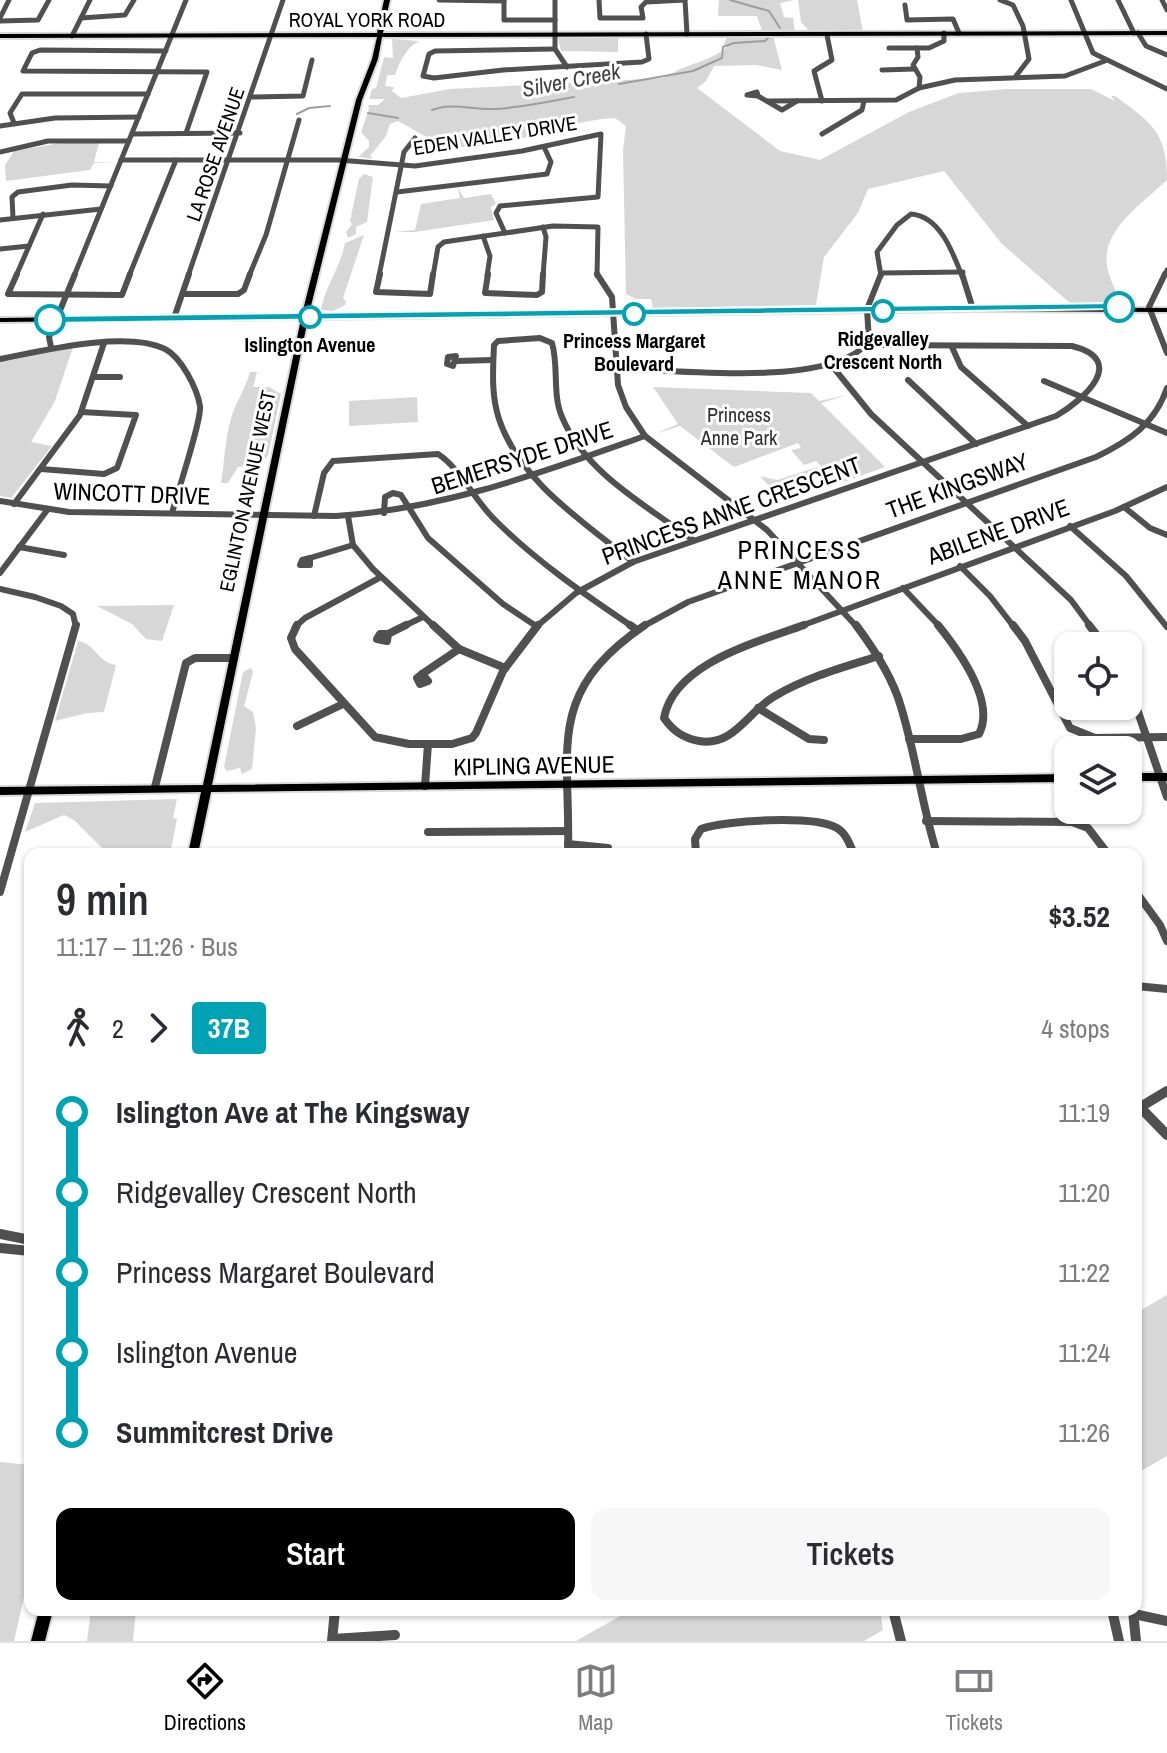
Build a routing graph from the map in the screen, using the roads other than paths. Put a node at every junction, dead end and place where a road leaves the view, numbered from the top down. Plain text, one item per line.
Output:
1 (9, 0) edge
2 (49, 0) edge
3 (90, 0) edge
4 (134, 0) edge
5 (186, 0) edge
6 (283, 0) edge
7 (387, 0) edge
8 (439, 0) edge
9 (555, 0) edge
10 (599, 0) edge
11 (685, 0) edge
12 (1000, 0) edge
13 (1071, 0) edge
14 (1118, 0) edge
15 (1162, 0) edge
16 (504, 1) edge
17 (905, 5) dead end
18 (1167, 10) edge
19 (81, 18) junction
20 (0, 20) edge
21 (555, 20) junction
22 (944, 33) junction
23 (959, 33) junction
24 (1025, 33) junction
25 (1084, 33) junction
26 (1136, 33) junction
27 (1167, 33) edge
28 (555, 34) junction
29 (646, 34) junction
30 (687, 34) junction
31 (272, 35) junction
32 (380, 35) junction
33 (827, 35) junction
34 (0, 36) edge
35 (72, 36) junction
36 (172, 36) junction
37 (889, 48) dead end
38 (917, 48) junction
39 (555, 49) junction
40 (166, 51) junction
41 (1167, 55) edge
42 (312, 60) dead end
43 (1105, 61) junction
44 (567, 67) junction
45 (915, 69) junction
46 (882, 70) dead end
47 (157, 71) junction
48 (1016, 76) junction
49 (919, 88) junction
50 (1167, 89) edge
51 (148, 94) junction
52 (758, 96) dead end
53 (252, 97) junction
54 (822, 101) junction
55 (864, 101) junction
56 (139, 117) junction
57 (299, 120) dead end
58 (14, 123) junction
59 (0, 126) edge
60 (186, 133) junction
61 (240, 133) junction
62 (132, 134) junction
63 (822, 134) dead end
64 (415, 138) dead end
65 (129, 141) junction
66 (544, 147) junction
67 (0, 152) edge
68 (288, 159) junction
69 (121, 160) junction
70 (176, 160) junction
71 (230, 160) junction
72 (344, 160) junction
73 (401, 166) junction
74 (111, 186) junction
75 (397, 192) junction
76 (101, 209) junction
77 (43, 214) junction
78 (13, 218) junction
79 (0, 220) edge
80 (543, 227) junction
81 (505, 233) junction
82 (483, 236) junction
83 (29, 246) junction
84 (0, 249) edge
85 (1167, 270) edge
86 (963, 272) junction
87 (881, 273) junction
88 (183, 294) junction
89 (66, 296) junction
90 (1149, 308) junction
91 (1167, 308) edge
92 (973, 309) junction
93 (868, 311) junction
94 (613, 314) junction
95 (305, 317) junction
96 (174, 318) junction
97 (0, 320) edge
98 (56, 320) junction
99 (104, 343) junction
100 (867, 345) junction
101 (51, 347) junction
102 (952, 347) junction
103 (1167, 353) edge
104 (0, 359) edge
105 (492, 360) junction
106 (457, 361) dead end
107 (833, 367) junction
108 (616, 368) junction
109 (94, 377) junction
110 (120, 377) dead end
111 (908, 380) dead end
112 (1044, 381) dead end
113 (1167, 388) edge
114 (1082, 398) junction
115 (81, 412) junction
116 (1148, 425) junction
117 (1028, 426) junction
118 (1167, 433) edge
119 (645, 436) junction
120 (976, 444) junction
121 (588, 455) junction
122 (923, 462) junction
123 (41, 469) junction
124 (529, 475) junction
125 (1167, 487) edge
126 (470, 494) junction
127 (0, 501) edge
128 (968, 503) junction
129 (14, 504) junction
130 (1124, 507) junction
131 (48, 509) junction
132 (408, 510) junction
133 (172, 513) junction
134 (384, 513) junction
135 (264, 514) junction
136 (314, 516) junction
137 (348, 516) junction
138 (755, 519) junction
139 (1070, 526) junction
140 (1167, 535) edge
141 (693, 540) junction
142 (353, 545) junction
143 (1013, 546) junction
144 (19, 547) junction
145 (64, 555) dead end
146 (310, 558) dead end
147 (633, 562) junction
148 (798, 563) junction
149 (960, 566) junction
150 (0, 573) edge
151 (381, 577) junction
152 (903, 588) junction
153 (0, 589) edge
154 (579, 591) junction
155 (842, 610) junction
156 (423, 617) junction
157 (536, 626) junction
158 (1167, 627) edge
159 (637, 630) junction
160 (1095, 632) edge
161 (388, 634) dead end
162 (459, 649) junction
163 (879, 656) junction
164 (232, 658) junction
165 (505, 668) junction
166 (422, 674) dead end
167 (343, 704) junction
168 (758, 708) junction
169 (1139, 720) edge
170 (297, 726) dead end
171 (1145, 737) junction
172 (1167, 737) edge
173 (909, 739) junction
174 (824, 740) dead end
175 (428, 744) junction
176 (1142, 777) edge
177 (1163, 777) edge
178 (1054, 778) edge
179 (917, 779) junction
180 (567, 784) junction
181 (425, 786) junction
182 (155, 787) junction
183 (206, 787) junction
184 (30, 790) junction
185 (0, 791) edge
186 (1167, 797) edge
187 (926, 821) junction
188 (568, 831) junction
189 (428, 832) dead end
190 (194, 848) edge
191 (568, 848) edge
192 (696, 848) edge
193 (851, 848) edge
194 (935, 848) edge
195 (1103, 848) edge
196 (0, 892) edge
197 (1142, 900) edge
198 (1167, 941) edge
199 (1142, 987) edge
200 (1167, 989) edge
201 (1167, 1091) edge
202 (1142, 1104) edge
203 (1142, 1111) edge
204 (1167, 1135) edge
205 (0, 1234) edge
206 (24, 1239) edge
207 (0, 1248) edge
208 (24, 1250) edge
209 (1142, 1614) edge
210 (44, 1616) edge
211 (334, 1616) edge
212 (895, 1616) edge
213 (1113, 1616) edge
214 (1133, 1616) edge
215 (1167, 1621) edge
216 (395, 1635) dead end
217 (332, 1640) edge
218 (38, 1641) edge
219 (901, 1641) edge
220 (1119, 1641) edge
221 (1136, 1641) edge

1 - 20 street
2 - 20 street
3 - 19 street
4 - 19 street
5 - 36 street
6 - 31 street, LA ROSE AVENUE
7 - 32 main road, EGLINTON AVENUE WEST
8 - 16 street
9 - 21 street
10 - 11 street
11 - 30 street
12 - 24 street
13 - 25 street
14 - 26 street
15 - 18 street
16 - 21 street
17 - 23 street
19 - 35 street
21 - 28 street
22 - 23 main road, ROYAL YORK ROAD
22 - 33 main road, ROYAL YORK ROAD
22 - 38 street
23 - 24 main road, ROYAL YORK ROAD
24 - 25 main road, ROYAL YORK ROAD
24 - 48 street
25 - 26 main road, ROYAL YORK ROAD
25 - 43 street
26 - 27 main road, ROYAL YORK ROAD
26 - 41 street
28 - 29 main road, ROYAL YORK ROAD
28 - 32 main road, ROYAL YORK ROAD
28 - 39 street
29 - 30 main road, ROYAL YORK ROAD
29 - 44 street
30 - 33 main road, ROYAL YORK ROAD
31 - 32 main road, ROYAL YORK ROAD
31 - 36 main road, ROYAL YORK ROAD
31 - 53 street, LA ROSE AVENUE
32 - 72 main road, EGLINTON AVENUE WEST
33 - 54 street
34 - 35 main road, ROYAL YORK ROAD
35 - 36 main road, ROYAL YORK ROAD
36 - 40 street
37 - 38 street
38 - 45 street
39 - 44 street
39 - 44 street
40 - 47 street
40 - 47 street
42 - 53 street
43 - 48 street
43 - 50 street
45 - 46 street
45 - 49 street
47 - 51 street
47 - 60 street
48 - 49 street
49 - 55 street
51 - 56 street
51 - 58 street
52 - 54 street
53 - 61 street, LA ROSE AVENUE
54 - 55 street
55 - 63 street
56 - 58 street
56 - 62 street
57 - 68 street
58 - 59 street
60 - 61 street
60 - 62 street
61 - 71 street, LA ROSE AVENUE
62 - 65 street
64 - 73 street
65 - 67 street
65 - 69 street
66 - 73 street, EDEN VALLEY DRIVE
66 - 75 street
66 - 81 street, EDEN VALLEY DRIVE
68 - 71 street, EDEN VALLEY DRIVE
68 - 72 street, EDEN VALLEY DRIVE
68 - 88 street
69 - 70 street, EDEN VALLEY DRIVE
69 - 74 street
70 - 71 street, EDEN VALLEY DRIVE
70 - 89 street
71 - 88 street, LA ROSE AVENUE
72 - 73 street, EDEN VALLEY DRIVE
72 - 95 main road, EGLINTON AVENUE WEST
73 - 75 street
74 - 76 street
74 - 78 street
75 - 82 street
76 - 77 street
76 - 89 street
77 - 78 street
77 - 83 street
78 - 79 street
80 - 81 street
80 - 82 street
80 - 94 street
81 - 82 street
83 - 84 street
83 - 89 street
85 - 90 street
86 - 87 street
86 - 87 street
86 - 92 street
87 - 93 street
88 - 96 street, LA ROSE AVENUE
89 - 98 street
90 - 91 main road
90 - 92 main road
90 - 103 street
92 - 93 main road
93 - 94 main road
93 - 100 street
94 - 95 main road
94 - 108 street
95 - 96 main road
95 - 135 main road, EGLINTON AVENUE WEST
96 - 98 main road
97 - 98 main road
98 - 101 street
99 - 101 street
99 - 109 street
99 - 133 street
100 - 102 street
100 - 107 street
101 - 104 street
102 - 114 street
102 - 117 street
105 - 106 street
105 - 121 street
105 - 124 street
107 - 108 street
107 - 122 street
108 - 119 street
109 - 110 street
109 - 115 street
111 - 120 street
112 - 114 street
113 - 116 street, THE KINGSWAY
114 - 116 street
114 - 117 street, PRINCESS ANNE CRESCENT
115 - 123 street
115 - 123 street
116 - 118 street
116 - 128 street, THE KINGSWAY
117 - 120 street, PRINCESS ANNE CRESCENT
119 - 121 street, BEMERSYDE DRIVE
119 - 138 street
120 - 122 street, PRINCESS ANNE CRESCENT
121 - 124 street, BEMERSYDE DRIVE
121 - 141 street
122 - 128 street
122 - 138 street, PRINCESS ANNE CRESCENT
123 - 129 street
124 - 126 street, BEMERSYDE DRIVE
124 - 147 street
125 - 130 street, ABILENE DRIVE
126 - 132 street, BEMERSYDE DRIVE
126 - 136 street
126 - 154 street
127 - 129 street, WINCOTT DRIVE
128 - 143 street
128 - 148 street, THE KINGSWAY
129 - 131 street, WINCOTT DRIVE
130 - 139 street, ABILENE DRIVE
130 - 140 street
131 - 133 street, WINCOTT DRIVE
131 - 144 street
132 - 134 street, BEMERSYDE DRIVE
132 - 134 street, BEMERSYDE DRIVE
132 - 157 street
133 - 135 street, WINCOTT DRIVE
134 - 137 street, BEMERSYDE DRIVE
135 - 136 street, BEMERSYDE DRIVE
135 - 164 main road, EGLINTON AVENUE WEST
136 - 137 street, BEMERSYDE DRIVE
137 - 142 street
138 - 141 street, PRINCESS ANNE CRESCENT
138 - 148 street
139 - 143 street, ABILENE DRIVE
139 - 158 street
141 - 147 street, PRINCESS ANNE CRESCENT
142 - 146 street
142 - 151 street
143 - 149 street, ABILENE DRIVE
143 - 160 street
144 - 145 street
144 - 150 street
147 - 154 street, PRINCESS ANNE CRESCENT
148 - 155 street
148 - 159 street, THE KINGSWAY
149 - 152 street, ABILENE DRIVE
149 - 171 street
151 - 156 street
151 - 167 street, PRINCESS ANNE CRESCENT
152 - 155 street, ABILENE DRIVE
152 - 173 street
153 - 184 street
154 - 157 street, PRINCESS ANNE CRESCENT
154 - 159 street
155 - 163 street
155 - 168 street, ABILENE DRIVE
156 - 161 street
156 - 162 street
157 - 165 street, PRINCESS ANNE CRESCENT
159 - 180 street, THE KINGSWAY
162 - 165 street
162 - 166 street
163 - 168 street
163 - 173 street
164 - 182 street
164 - 183 main road, EGLINTON AVENUE WEST
165 - 175 street, PRINCESS ANNE CRESCENT
167 - 170 street
167 - 175 street, PRINCESS ANNE CRESCENT
168 - 174 street
169 - 171 street
171 - 172 street
171 - 177 street
173 - 179 street
175 - 181 street
176 - 177 main road
177 - 186 street
178 - 179 main road, KIPLING AVENUE
179 - 180 main road, KIPLING AVENUE
179 - 187 street
180 - 181 main road, KIPLING AVENUE
180 - 188 street, THE KINGSWAY
181 - 183 main road, KIPLING AVENUE
182 - 183 main road, KIPLING AVENUE
182 - 184 main road, KIPLING AVENUE
183 - 190 main road, EGLINTON AVENUE WEST
184 - 185 main road, KIPLING AVENUE
184 - 196 street
187 - 194 street
187 - 195 street
188 - 189 street
188 - 191 street, THE KINGSWAY
192 - 193 street
197 - 198 street
199 - 200 street
201 - 202 street
203 - 204 street
205 - 206 street
207 - 208 street
209 - 215 street
210 - 218 main road
211 - 217 street
212 - 219 street
213 - 220 street
214 - 221 street
216 - 217 street

